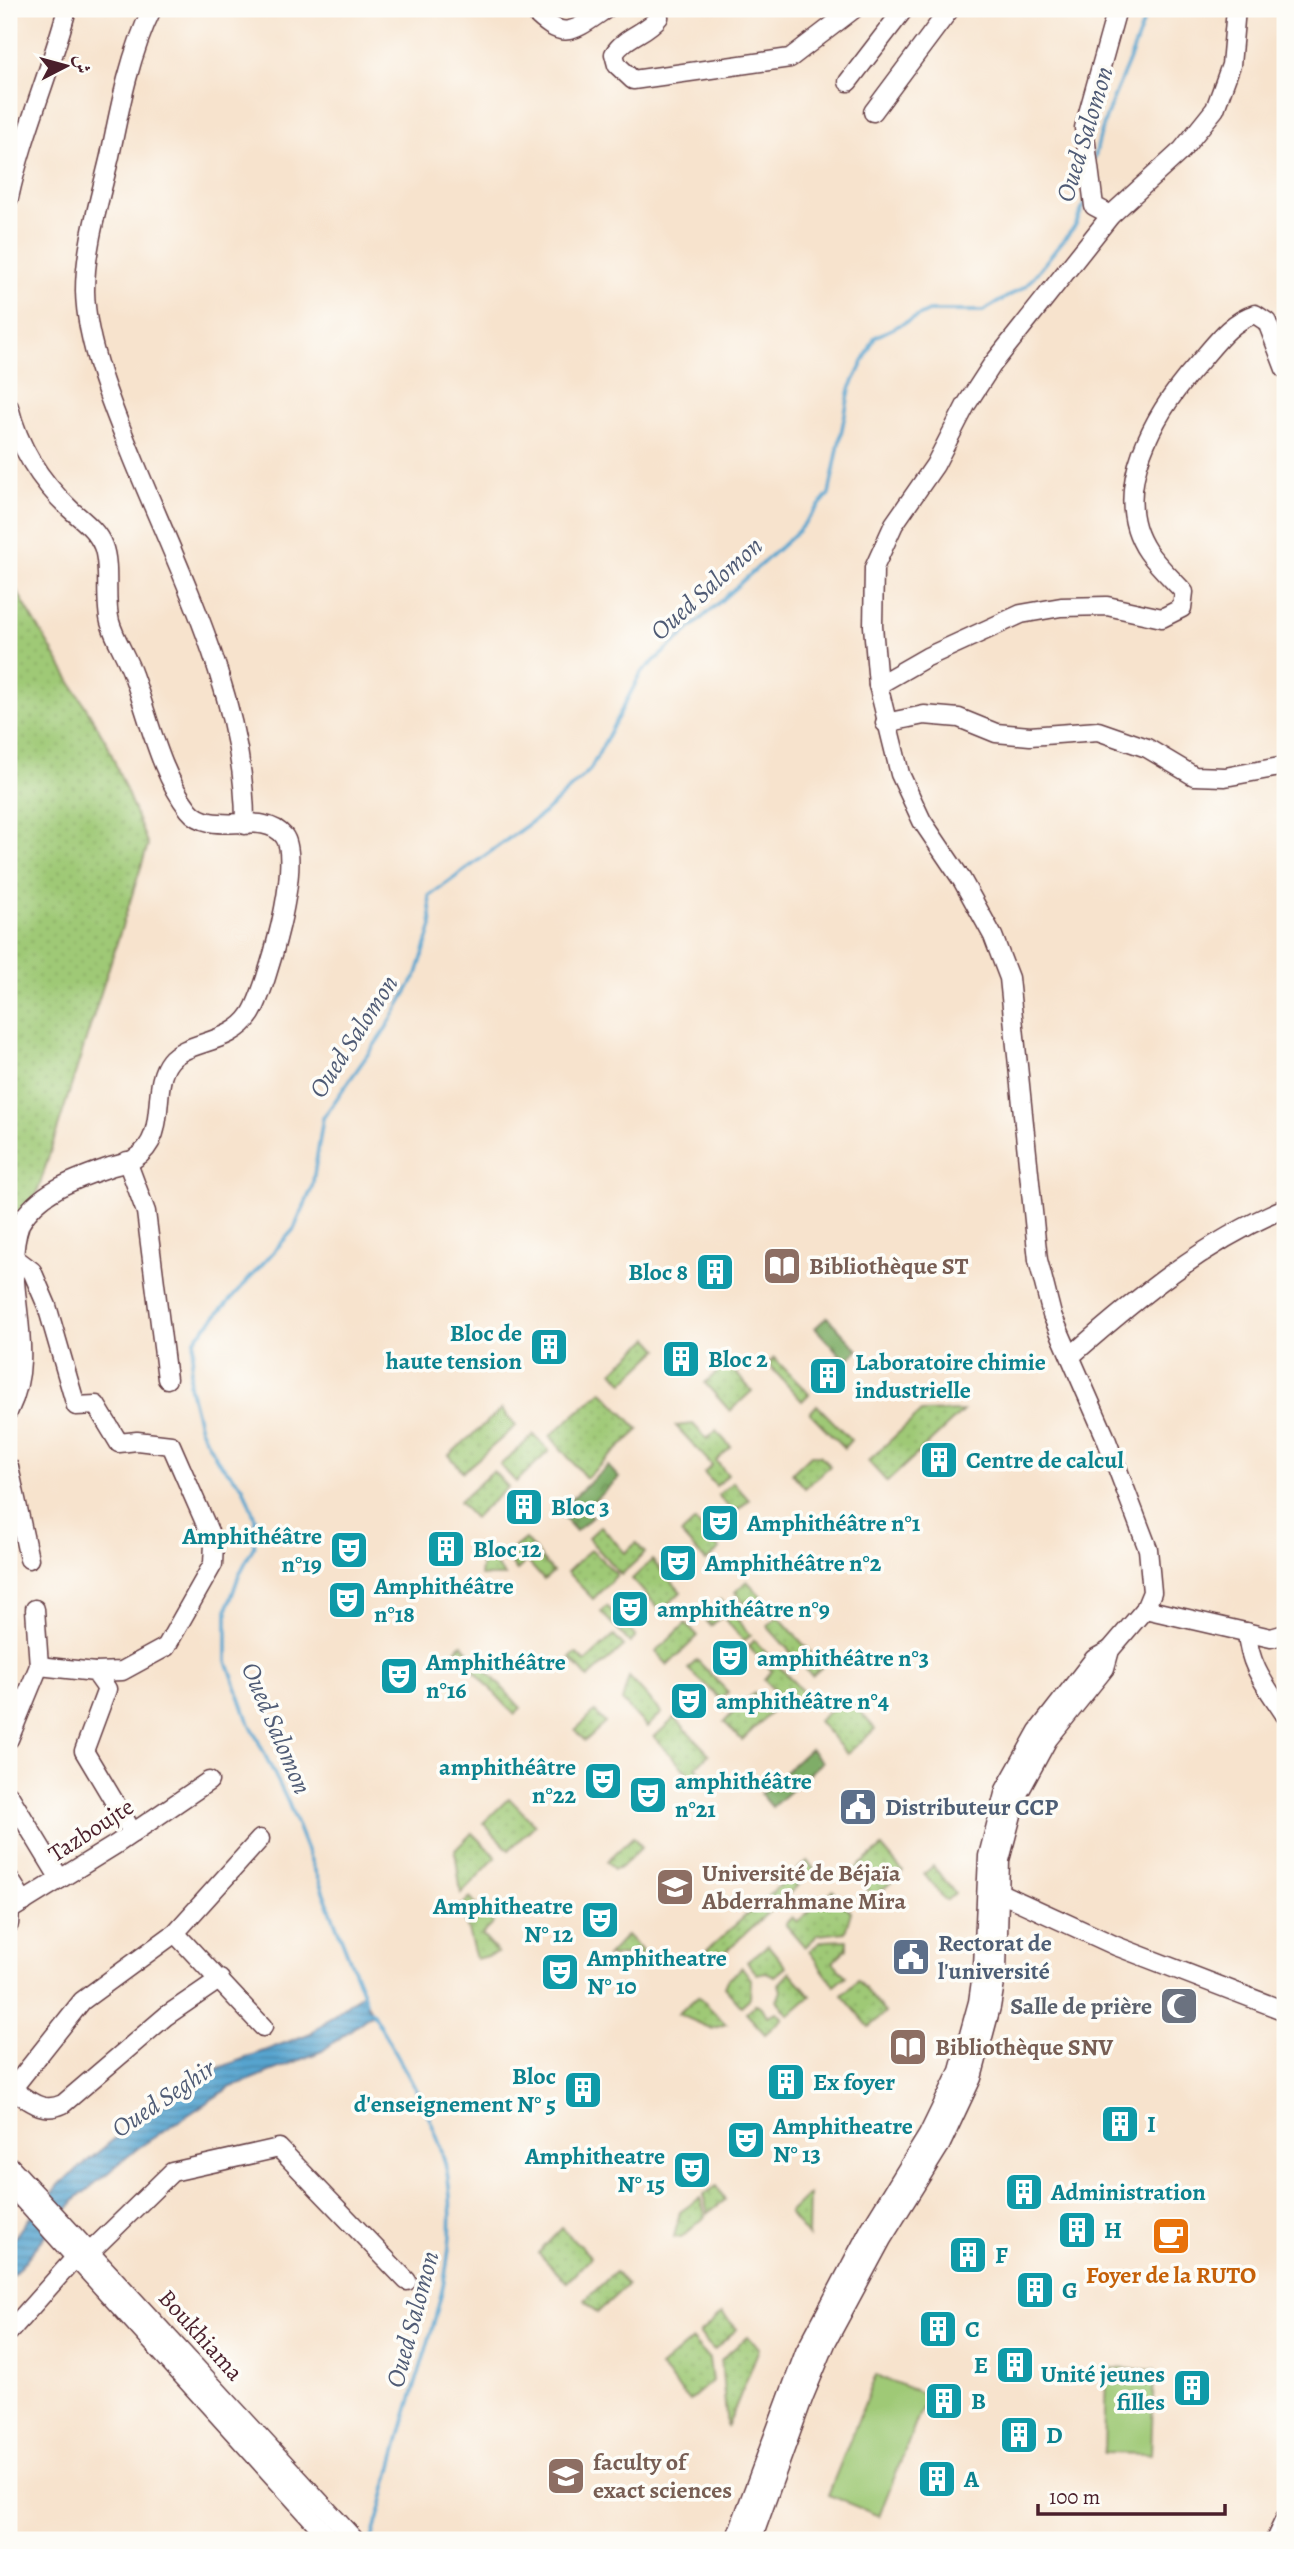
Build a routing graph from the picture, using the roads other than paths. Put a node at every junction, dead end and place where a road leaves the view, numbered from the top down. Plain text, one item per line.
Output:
1 (67, 9) edge
2 (152, 9) edge
3 (531, 9) edge
4 (606, 9) edge
5 (655, 9) edge
6 (854, 9) edge
7 (905, 9) edge
8 (950, 9) edge
9 (1117, 9) edge
10 (1236, 9) edge
11 (848, 82) dead end
12 (873, 112) dead end
13 (9, 198) edge
14 (1111, 215) junction
15 (1285, 369) edge
16 (9, 407) edge
17 (878, 685) junction
18 (885, 723) junction
19 (1285, 766) edge
20 (245, 825) junction
21 (128, 1161) junction
22 (1285, 1208) edge
23 (11, 1255) junction
24 (1072, 1355) junction
25 (167, 1379) dead end
26 (9, 1410) edge
27 (9, 1467) edge
28 (29, 1559) dead end
29 (35, 1609) dead end
30 (1144, 1609) junction
31 (1247, 1632) junction
32 (1285, 1634) edge
33 (1110, 1650) junction
34 (38, 1665) junction
35 (122, 1671) junction
36 (95, 1672) junction
37 (107, 1689) junction
38 (1285, 1715) edge
39 (9, 1739) edge
40 (209, 1781) dead end
41 (9, 1795) edge
42 (133, 1833) junction
43 (260, 1839) dead end
44 (9, 1878) edge
45 (60, 1879) junction
46 (998, 1892) junction
47 (24, 1902) junction
48 (9, 1924) edge
49 (175, 1933) junction
50 (990, 1969) junction
51 (220, 1979) junction
52 (1285, 2011) edge
53 (263, 2027) dead end
54 (10, 2091) edge
55 (15, 2181) edge
56 (79, 2250) junction
57 (407, 2281) dead end
58 (9, 2332) edge
59 (1285, 2519) edge
60 (351, 2539) edge
61 (331, 2540) edge
62 (735, 2540) edge
63 (752, 2540) edge
64 (1275, 2540) edge

1 - 13 street
2 - 20 street
3 - 4 street
5 - 6 street
7 - 11 street
8 - 12 street
9 - 14 street
10 - 14 street
14 - 17 street
15 - 17 street
16 - 20 street
17 - 18 street
18 - 19 street
18 - 24 street
20 - 21 street
21 - 23 street
21 - 25 street
22 - 24 street
23 - 26 street
23 - 35 street
24 - 30 street
27 - 28 street
29 - 34 street
30 - 31 street
30 - 33 street
31 - 32 street
31 - 38 street
33 - 46 street
33 - 50 street
34 - 36 street
34 - 39 street
35 - 36 street
35 - 37 street
36 - 37 street
37 - 42 street
40 - 42 street, Tazboujte
41 - 45 street
42 - 45 street, Tazboujte
43 - 49 street
44 - 47 street
45 - 47 street, Tazboujte
46 - 50 street
46 - 52 street
47 - 48 street, Tazboujte
49 - 51 street
49 - 54 street
50 - 62 street
50 - 63 street
51 - 53 street
51 - 54 street
55 - 56 street, Boukhiama
56 - 57 street
56 - 58 street
56 - 60 street, Boukhiama
56 - 61 street, Boukhiama
59 - 64 street

